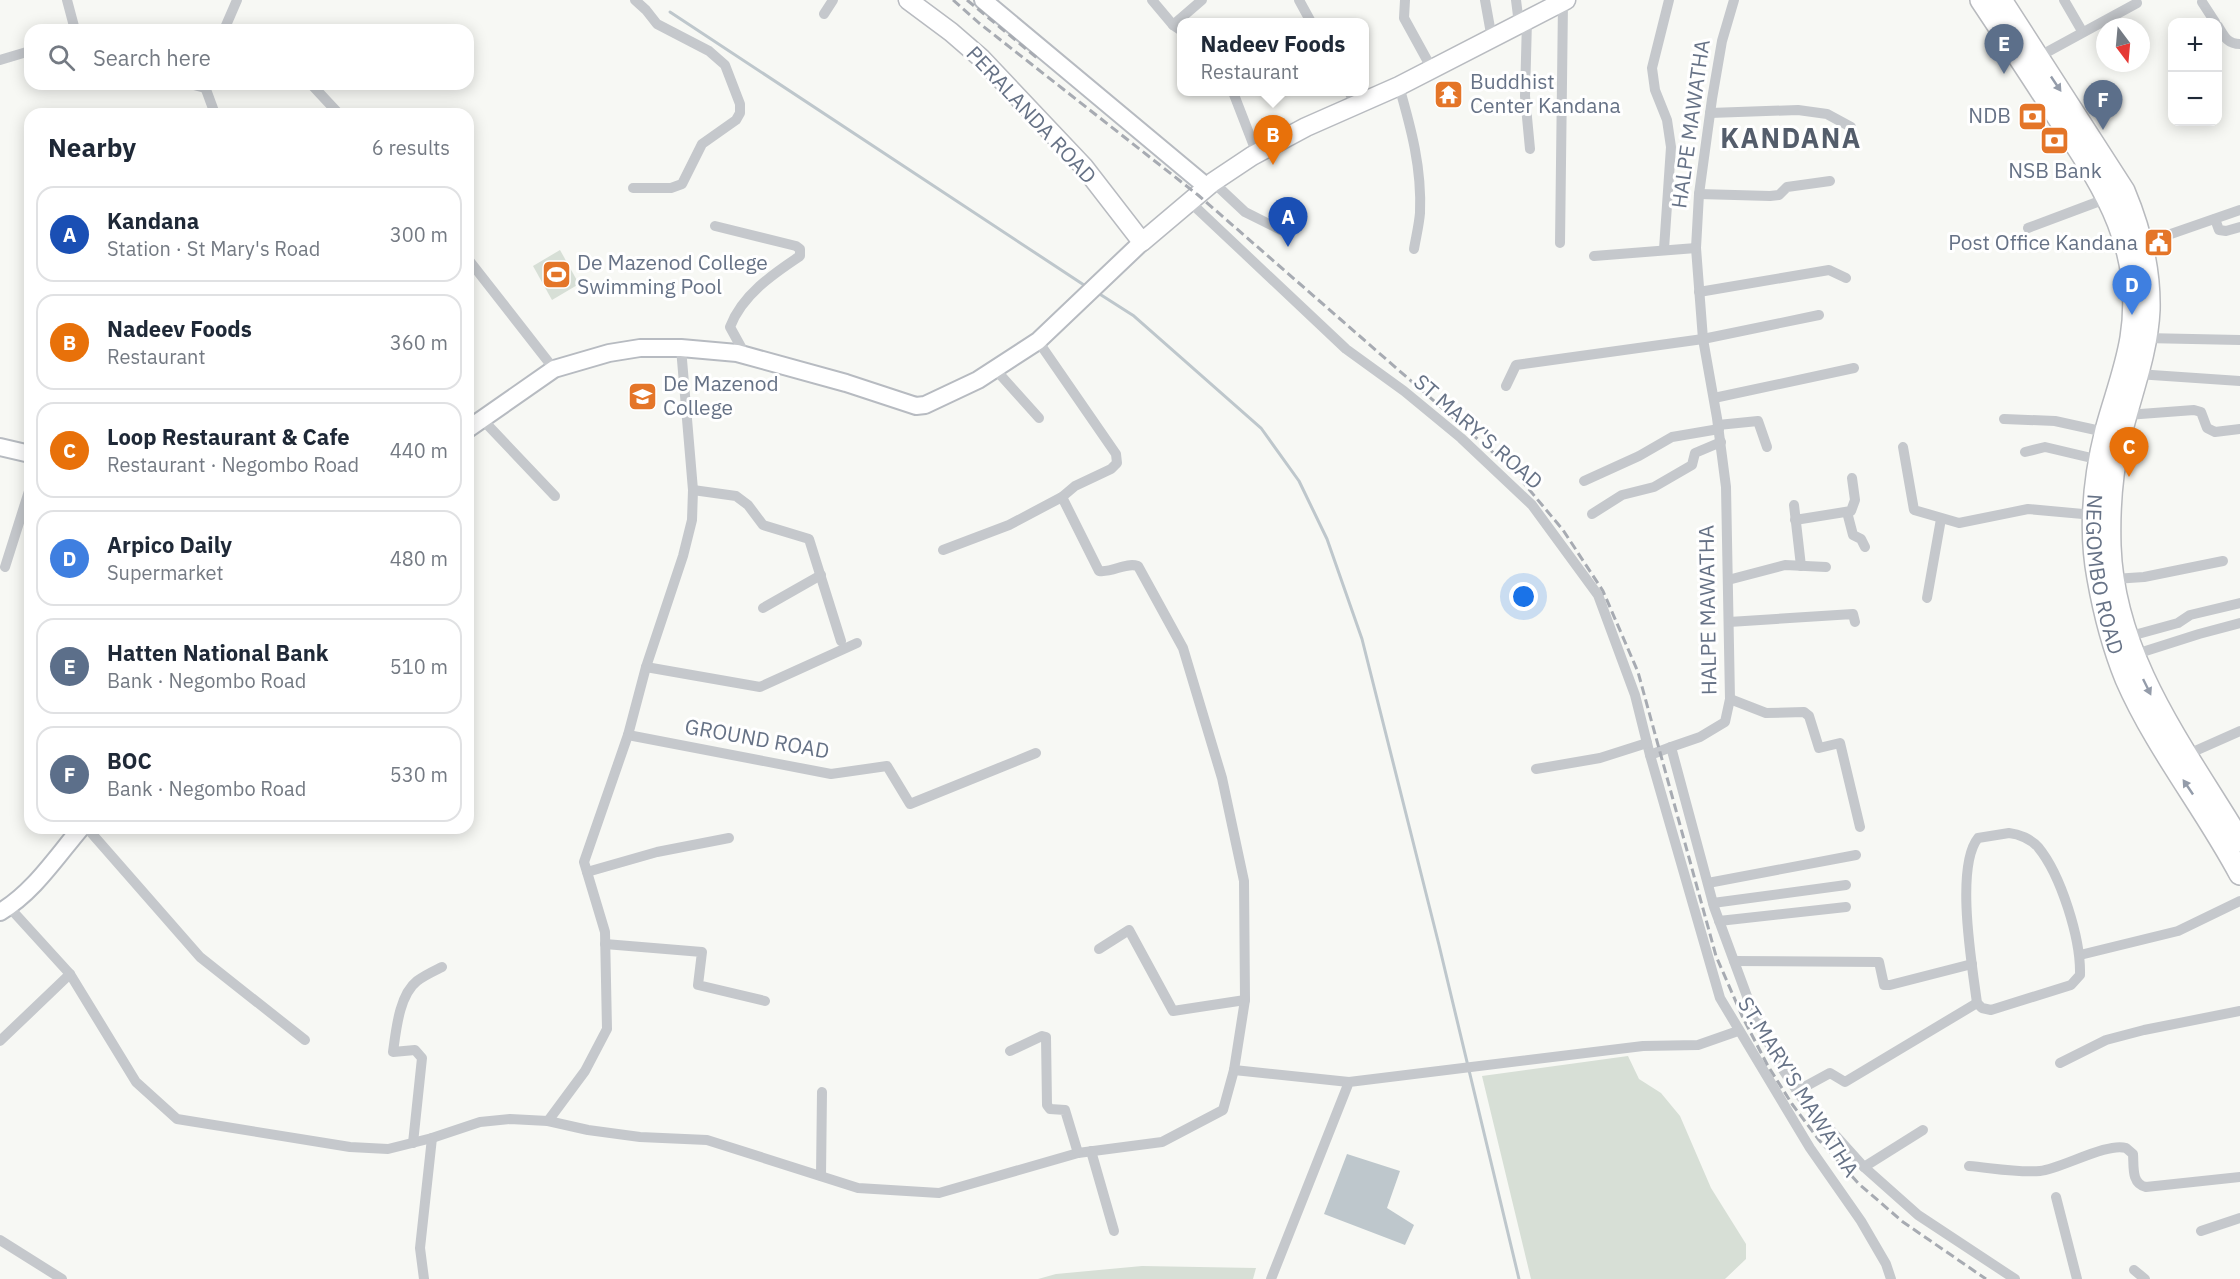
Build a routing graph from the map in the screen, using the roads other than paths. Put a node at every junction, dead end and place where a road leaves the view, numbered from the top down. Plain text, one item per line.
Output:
1 (67, 0) edge
2 (237, 0) edge
3 (635, 0) edge
4 (833, 0) edge
5 (908, 0) edge
6 (983, 0) edge
7 (1152, 0) edge
8 (1202, 0) edge
9 (1299, 0) edge
10 (1405, 0) edge
11 (1485, 0) edge
12 (1516, 0) edge
13 (1669, 0) edge
14 (1734, 0) edge
15 (1981, 0) edge
16 (2001, 0) edge
17 (2064, 0) edge
18 (1561, 2) edge
19 (2202, 2) dead end
20 (2136, 3) dead end
21 (824, 14) dead end
22 (1186, 18) edge
23 (1309, 18) edge
24 (2212, 18) edge
25 (1523, 22) junction
26 (73, 24) edge
27 (227, 24) edge
28 (1177, 28) edge
29 (2082, 31) junction
30 (2222, 34) edge
31 (1492, 39) junction
32 (2240, 44) edge
33 (24, 53) edge
34 (2038, 57) junction
35 (0, 60) edge
36 (1432, 69) junction
37 (1399, 86) junction
38 (206, 90) edge
39 (317, 90) edge
40 (1369, 94) edge
41 (1235, 96) edge
42 (1353, 99) edge
43 (213, 108) edge
44 (333, 108) edge
45 (1710, 113) junction
46 (1851, 127) dead end
47 (1530, 149) dead end
48 (1257, 154) junction
49 (1830, 181) dead end
50 (1210, 184) junction
51 (633, 188) dead end
52 (1699, 194) junction
53 (2108, 198) junction
54 (1190, 202) junction
55 (2240, 210) edge
56 (2215, 219) junction
57 (715, 226) dead end
58 (2240, 227) edge
59 (2028, 228) dead end
60 (1285, 232) dead end
61 (1142, 242) junction
62 (1560, 243) dead end
63 (2142, 244) junction
64 (1696, 248) junction
65 (1414, 249) dead end
66 (1664, 249) junction
67 (1594, 256) dead end
68 (474, 267) edge
69 (1846, 278) dead end
70 (1699, 292) junction
71 (1820, 315) dead end
72 (2138, 338) junction
73 (1703, 339) junction
74 (2240, 340) edge
75 (1038, 341) junction
76 (681, 348) junction
77 (741, 355) junction
78 (554, 369) junction
79 (995, 369) junction
80 (1854, 369) dead end
81 (2137, 374) junction
82 (2240, 381) edge
83 (1506, 386) dead end
84 (1714, 398) junction
85 (2119, 413) junction
86 (482, 418) junction
87 (1040, 418) dead end
88 (2004, 419) dead end
89 (474, 424) edge
90 (1719, 427) junction
91 (2240, 429) edge
92 (2105, 432) junction
93 (1720, 442) junction
94 (0, 447) edge
95 (1767, 447) dead end
96 (1903, 447) dead end
97 (2025, 452) dead end
98 (24, 453) edge
99 (2100, 460) junction
100 (1852, 478) dead end
101 (1584, 481) dead end
102 (693, 490) junction
103 (555, 496) dead end
104 (1062, 497) junction
105 (1794, 505) dead end
106 (24, 507) edge
107 (1847, 512) junction
108 (1592, 514) dead end
109 (2094, 515) junction
110 (1941, 519) junction
111 (1795, 520) junction
112 (1865, 547) dead end
113 (943, 550) dead end
114 (2223, 561) dead end
115 (1801, 566) junction
116 (5, 567) dead end
117 (1826, 567) dead end
118 (821, 574) junction
119 (2114, 579) junction
120 (1728, 580) junction
121 (1927, 598) dead end
122 (2240, 603) edge
123 (763, 608) dead end
124 (1729, 622) junction
125 (1855, 622) dead end
126 (2240, 623) edge
127 (841, 641) dead end
128 (857, 643) dead end
129 (2130, 646) junction
130 (646, 667) junction
131 (1730, 699) junction
132 (2240, 731) edge
133 (627, 735) junction
134 (1647, 743) junction
135 (1671, 747) junction
136 (1036, 753) dead end
137 (1650, 755) junction
138 (2186, 755) junction
139 (1536, 769) dead end
140 (2234, 817) edge
141 (1860, 826) dead end
142 (76, 834) edge
143 (92, 834) edge
144 (729, 838) dead end
145 (2240, 841) edge
146 (1856, 855) dead end
147 (587, 872) junction
148 (2240, 874) edge
149 (1708, 883) junction
150 (1846, 885) dead end
151 (2240, 901) edge
152 (1713, 903) junction
153 (1846, 907) dead end
154 (5, 909) edge
155 (1719, 921) junction
156 (605, 944) junction
157 (1099, 949) dead end
158 (2080, 955) junction
159 (1734, 961) junction
160 (1972, 964) junction
161 (442, 967) dead end
162 (70, 974) junction
163 (1245, 1000) junction
164 (765, 1001) dead end
165 (1977, 1003) junction
166 (2240, 1011) edge
167 (1738, 1031) junction
168 (304, 1040) dead end
169 (0, 1041) edge
170 (1010, 1051) dead end
171 (2060, 1063) dead end
172 (1234, 1070) junction
173 (1349, 1082) junction
174 (1797, 1090) junction
175 (822, 1092) dead end
176 (548, 1121) junction
177 (1923, 1130) dead end
178 (432, 1138) junction
179 (413, 1143) junction
180 (1091, 1151) junction
181 (1078, 1153) junction
182 (1970, 1166) dead end
183 (1864, 1167) junction
184 (821, 1176) junction
185 (2240, 1178) edge
186 (2056, 1197) dead end
187 (2240, 1218) edge
188 (1114, 1231) dead end
189 (2201, 1231) dead end
190 (0, 1240) edge
191 (2134, 1270) dead end
192 (62, 1279) edge
193 (424, 1279) edge
194 (1271, 1279) edge
195 (1891, 1279) edge
196 (2015, 1279) edge
197 (2077, 1279) edge
198 (2145, 1279) edge

1 - 26 street
2 - 27 street
3 - 51 street
4 - 21 street
5 - 61 main road, PERALANDA ROAD
6 - 50 street
7 - 28 street
8 - 22 street
9 - 23 street
10 - 36 street
11 - 31 street
12 - 25 street
13 - 66 street
14 - 45 street, HALPE MAWATHA
15 - 53 highway, NEGOMBO ROAD
16 - 34 highway, NEGOMBO ROAD
17 - 29 street
18 - 25 main road
18 - 62 street
19 - 24 street
20 - 29 street
25 - 31 main road
25 - 47 street
29 - 34 street
30 - 32 street
31 - 36 main road
33 - 35 street
34 -> 63 highway, NEGOMBO ROAD
36 - 37 main road
37 - 40 main road
37 - 65 street
38 - 43 street
39 - 44 street
41 - 48 street
42 - 48 main road
45 - 46 street
45 - 52 street, HALPE MAWATHA
48 - 50 main road
49 - 52 street
50 - 54 main road
50 - 60 street
52 - 64 street, HALPE MAWATHA
53 - 59 street
53 - 72 highway, NEGOMBO ROAD
54 - 61 main road
54 - 134 street, ST MARY'S ROAD
55 - 56 street
56 - 58 street
56 - 63 street
57 - 77 street
61 - 75 street
63 - 72 highway, NEGOMBO ROAD
64 - 66 street
64 - 70 street, HALPE MAWATHA
66 - 67 street
68 - 78 street
69 - 70 street
70 - 73 street, HALPE MAWATHA
71 - 73 street
72 - 74 street
72 - 81 highway, NEGOMBO ROAD
72 - 85 highway, NEGOMBO ROAD
73 - 83 street
73 - 84 street, HALPE MAWATHA
75 - 79 street
75 - 104 street
76 - 77 street
76 - 78 street
76 - 102 street
77 - 79 street
78 - 86 street
79 - 87 street
80 - 84 street
81 - 82 street
81 - 85 highway, NEGOMBO ROAD
84 - 90 street, HALPE MAWATHA
85 - 91 street
85 - 92 highway, NEGOMBO ROAD
85 - 119 highway, NEGOMBO ROAD
86 - 89 street
86 - 103 street
88 - 92 street
90 - 93 street, HALPE MAWATHA
90 - 95 street
90 - 101 street
92 - 99 highway, NEGOMBO ROAD
93 - 108 street
93 - 120 street, HALPE MAWATHA
94 - 98 street
96 - 110 street
97 - 99 street
99 - 109 highway, NEGOMBO ROAD
100 - 107 street
102 - 118 street
102 - 130 street
104 - 113 street
104 - 163 street
105 - 111 street
106 - 116 street
107 - 111 street
107 - 112 street
109 - 110 street
148 -> 109 highway, NEGOMBO ROAD
110 - 121 street
111 - 115 street
114 - 119 street
115 - 117 street
115 - 120 street
118 - 123 street
118 - 127 street
119 - 129 highway, NEGOMBO ROAD
120 - 124 street, HALPE MAWATHA
122 - 129 street
124 - 125 street
124 - 131 street, HALPE MAWATHA
126 - 129 street
128 - 130 street
129 -> 138 highway, NEGOMBO ROAD
130 - 133 street
131 - 135 street, HALPE MAWATHA
131 - 141 street
132 - 138 street
133 - 136 street, GROUND ROAD
133 - 147 street
134 - 137 street, ST MARY'S ROAD
134 - 139 street
135 - 137 street
135 - 149 street
137 - 167 street, ST.MARY'S MAWATHA
138 - 140 highway, NEGOMBO ROAD
140 - 145 highway, NEGOMBO ROAD
142 - 154 street
143 - 168 street
144 - 147 street
146 - 149 street
147 - 156 street
149 - 152 street
150 - 152 street
151 - 158 street
152 - 155 street
153 - 155 street
154 - 162 street
155 - 159 street
156 - 164 street
156 - 176 street
157 - 163 street
158 - 160 street
158 - 165 street
159 - 160 street
159 - 174 street
160 - 165 street
161 - 179 street
162 - 169 street
162 - 179 street
163 - 172 street
165 - 174 street
166 - 171 street
167 - 173 street
167 - 195 street, ST.MARY'S MAWATHA
170 - 181 street
172 - 173 street
172 - 180 street
173 - 194 street
174 - 183 street
175 - 184 street
176 - 178 street
176 - 184 street
177 - 183 street
178 - 179 street
178 - 193 street
180 - 181 street
180 - 188 street
181 - 184 street
182 - 185 street
183 - 196 street
186 - 197 street
187 - 189 street
190 - 192 street
191 - 198 street

